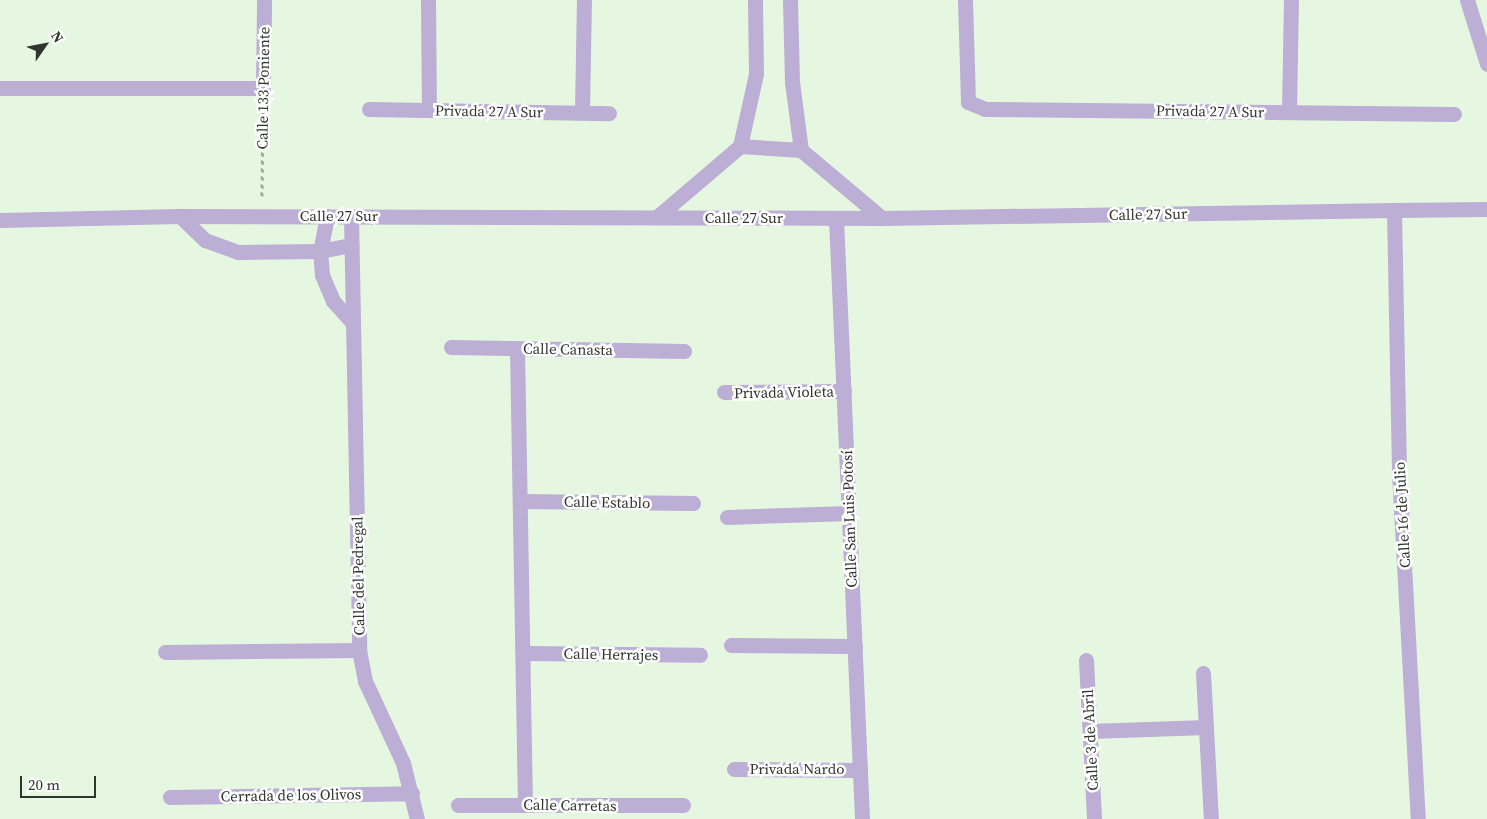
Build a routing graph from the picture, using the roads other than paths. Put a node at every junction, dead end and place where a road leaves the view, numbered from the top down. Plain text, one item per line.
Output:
1 (264, 0) edge
2 (428, 0) edge
3 (584, 0) edge
4 (755, 0) edge
5 (790, 0) edge
6 (965, 0) edge
7 (1291, 0) edge
8 (1468, 0) edge
9 (1487, 64) edge
10 (0, 88) edge
11 (369, 109) dead end
12 (429, 110) junction
13 (582, 112) junction
14 (1289, 112) junction
15 (609, 113) dead end
16 (1454, 114) dead end
17 (740, 146) junction
18 (801, 150) junction
19 (1487, 209) edge
20 (1394, 210) junction
21 (180, 216) junction
22 (327, 216) junction
23 (351, 216) junction
24 (657, 217) junction
25 (836, 218) junction
26 (882, 218) junction
27 (0, 220) edge
28 (351, 245) junction
29 (320, 251) junction
30 (353, 323) junction
31 (451, 347) dead end
32 (518, 348) junction
33 (684, 351) dead end
34 (844, 391) junction
35 (724, 392) dead end
36 (520, 502) junction
37 (693, 503) dead end
38 (849, 513) junction
39 (727, 517) dead end
40 (731, 645) dead end
41 (855, 646) junction
42 (359, 650) junction
43 (165, 652) dead end
44 (523, 653) junction
45 (700, 655) dead end
46 (1086, 660) dead end
47 (1204, 673) dead end
48 (1206, 727) junction
49 (1090, 730) junction
50 (734, 769) dead end
51 (860, 770) junction
52 (412, 792) junction
53 (170, 797) dead end
54 (525, 803) junction
55 (458, 805) dead end
56 (683, 805) dead end
57 (646, 812) edge
58 (416, 819) edge
59 (862, 819) edge
60 (1094, 819) edge
61 (1211, 819) edge
62 (1418, 819) edge

1 - 10 street, Calle 133 Poniente
2 - 12 street
3 - 13 street
4 - 17 street
5 - 18 street
6 - 14 street, Privada 27 A Sur
7 - 14 street
8 - 9 street
11 - 12 street, Privada 27 A Sur
12 - 13 street, Privada 27 A Sur
13 - 15 street, Privada 27 A Sur
14 - 16 street, Privada 27 A Sur
17 - 18 street
17 - 24 street
18 - 26 street
19 - 20 street, Calle 27 Sur
20 - 26 street, Calle 27 Sur
20 - 62 street, Calle 16 de Julio
21 - 22 street, Calle 27 Sur
21 - 27 street, Calle 27 Sur
21 - 29 street
22 - 23 street, Calle 27 Sur
22 - 29 street
23 - 24 street, Calle 27 Sur
23 - 28 street, Calle del Pedregal
24 - 25 street, Calle 27 Sur
25 - 26 street, Calle 27 Sur
25 - 34 street, Calle San Luis Potosí
28 - 29 street
28 - 30 street, Calle del Pedregal
29 - 30 street
30 - 42 street, Calle del Pedregal
31 - 32 street, Calle Canasta
32 - 33 street, Calle Canasta
32 - 36 street
34 - 35 street, Privada Violeta
34 - 38 street, Calle San Luis Potosí
36 - 37 street, Calle Establo
36 - 44 street
38 - 39 street
38 - 41 street, Calle San Luis Potosí
40 - 41 street
41 - 51 street, Calle San Luis Potosí
42 - 43 street
42 - 52 street, Calle del Pedregal
44 - 45 street, Calle Herrajes
44 - 54 street
46 - 49 street, Calle 3 de Abril
47 - 48 street
48 - 49 street
48 - 61 street
49 - 60 street, Calle 3 de Abril
50 - 51 street, Privada Nardo
51 - 59 street, Calle San Luis Potosí
52 - 53 street, Cerrada de los Olivos
52 - 58 street, Calle del Pedregal
54 - 55 street, Calle Carretas
54 - 57 street, Calle Carretas
56 - 57 street, Calle Carretas

